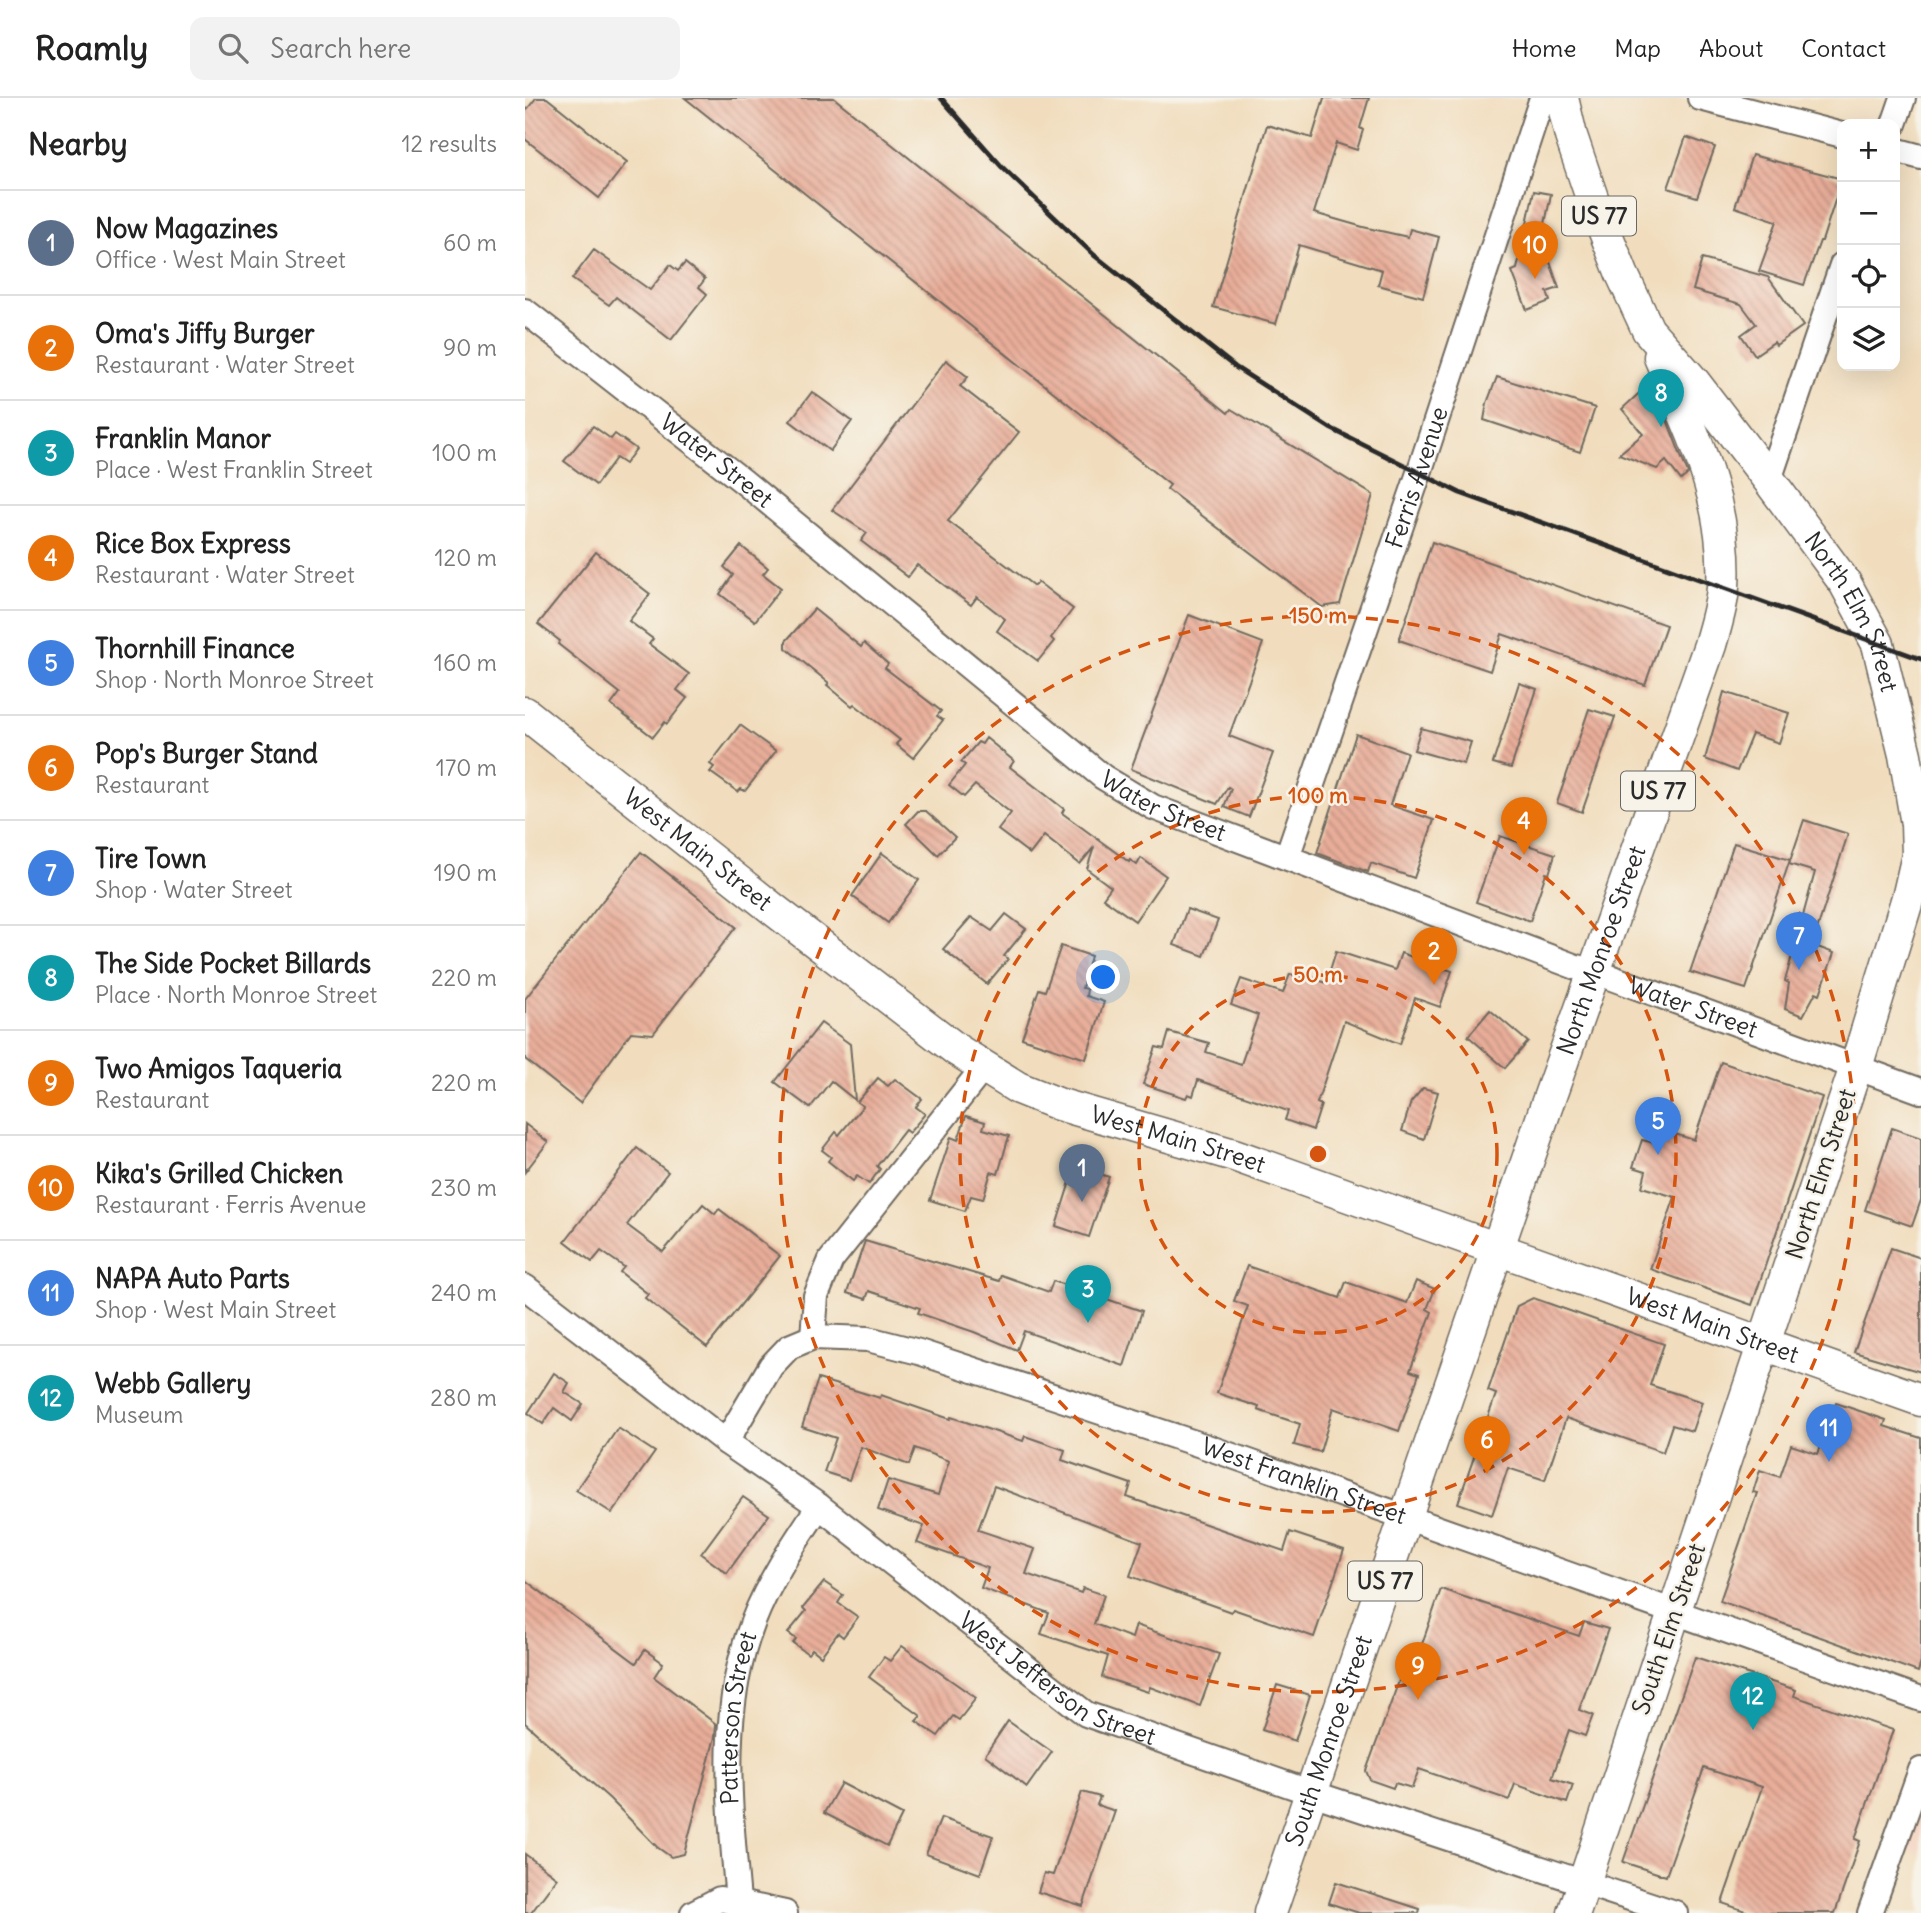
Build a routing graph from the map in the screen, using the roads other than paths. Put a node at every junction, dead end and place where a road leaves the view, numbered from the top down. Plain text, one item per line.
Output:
1 (1542, 98) edge
2 (1562, 98) edge
3 (1700, 98) edge
4 (1903, 98) edge
5 (1896, 119) edge
6 (1837, 134) edge
7 (1900, 151) edge
8 (1921, 157) edge
9 (1837, 280) edge
10 (525, 311) edge
11 (1648, 330) junction
12 (1769, 480) junction
13 (525, 713) edge
14 (1287, 857) junction
15 (1596, 972) junction
16 (984, 1067) junction
17 (1856, 1067) junction
18 (1921, 1091) edge
19 (1499, 1250) junction
20 (525, 1287) edge
21 (813, 1337) junction
22 (1765, 1344) junction
23 (1921, 1400) edge
24 (726, 1442) junction
25 (819, 1506) junction
26 (1406, 1518) junction
27 (1675, 1613) junction
28 (1921, 1699) edge
29 (1921, 1770) edge
30 (1312, 1793) junction
31 (1585, 1882) junction
32 (739, 1901) junction
33 (694, 1913) edge
34 (785, 1913) edge
35 (1270, 1913) edge
36 (1574, 1913) edge
37 (1675, 1913) edge
38 (1870, 1913) edge

1 - 14 street, Ferris Avenue
2 - 11 main road, North Elm Street / US 77
3 - 6 street
4 - 5 street
7 - 8 street
9 - 12 street
10 - 14 street, Water Street
11 - 12 main road, North Elm Street / US 77
11 - 15 main road, North Monroe Street / US 77
12 - 17 main road, North Elm Street / US 77
13 - 16 main road, West Main Street
14 - 15 street, Water Street
15 - 17 street, Water Street
15 - 19 main road, North Monroe Street / US 77
16 - 19 main road, West Main Street
16 - 21 street
17 - 18 street, Water Street
17 - 22 main road, North Elm Street / US 77
19 - 22 main road, West Main Street
19 - 26 main road, South Monroe Street / US 77
20 - 24 street, West Jefferson Street
21 - 24 street, West Franklin Street
21 - 26 street, West Franklin Street
22 - 23 main road, West Main Street
22 - 27 main road, South Elm Street / US 77
24 - 25 street, West Jefferson Street
25 - 30 street, West Jefferson Street
25 - 32 street, Patterson Street
26 - 27 street, West Franklin Street
26 - 30 main road, South Monroe Street / US 77
27 - 28 street, West Franklin Street
27 - 31 main road, South Elm Street / US 77
29 - 38 street
30 - 31 street, West Jefferson Street
30 - 35 main road, South Monroe Street / US 77
31 - 36 main road, South Elm Street / US 77
31 - 37 street, West Jefferson Street
32 - 33 street
32 - 34 street

